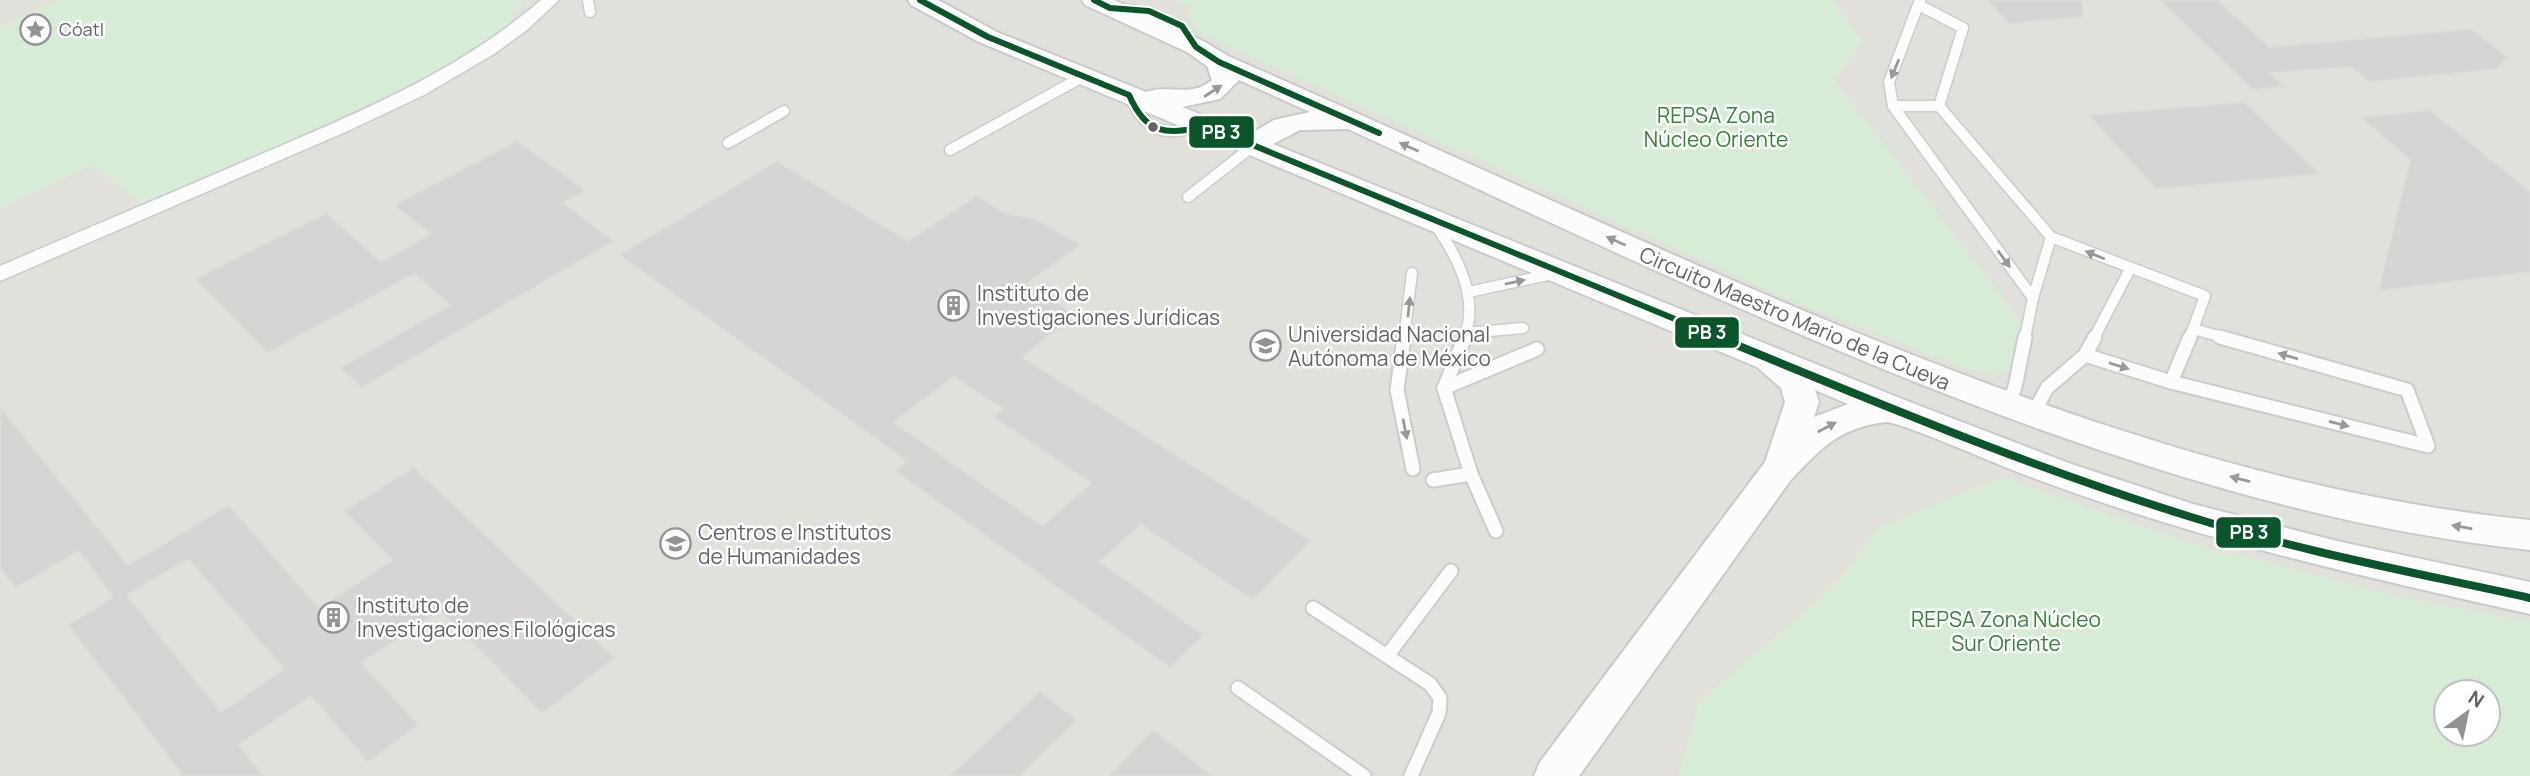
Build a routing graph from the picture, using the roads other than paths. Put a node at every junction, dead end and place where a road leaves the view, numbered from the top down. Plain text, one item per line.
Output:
1 (551, 0) edge
2 (588, 0) edge
3 (920, 0) edge
4 (1920, 2) edge
5 (1102, 4) edge
6 (590, 12) dead end
7 (1208, 55) junction
8 (1084, 76) junction
9 (1129, 95) junction
10 (1893, 106) junction
11 (1939, 106) junction
12 (783, 111) dead end
13 (1367, 128) junction
14 (729, 143) dead end
15 (1253, 146) junction
16 (950, 150) dead end
17 (1188, 197) dead end
18 (1432, 220) junction
19 (2051, 237) junction
20 (2130, 269) junction
21 (1560, 272) junction
22 (1412, 273) dead end
23 (0, 274) edge
24 (1469, 292) junction
25 (2033, 298) junction
26 (1524, 328) dead end
27 (2193, 329) junction
28 (1466, 333) junction
29 (1536, 349) dead end
30 (2085, 355) junction
31 (1764, 356) junction
32 (2171, 382) junction
33 (1444, 388) junction
34 (1890, 408) junction
35 (2020, 410) junction
36 (1413, 469) dead end
37 (1778, 471) junction
38 (1471, 474) junction
39 (1433, 480) dead end
40 (1496, 531) dead end
41 (2530, 535) edge
42 (1451, 571) dead end
43 (2530, 598) edge
44 (1313, 608) dead end
45 (1387, 656) junction
46 (1238, 688) dead end
47 (1364, 776) edge
48 (1412, 776) edge
49 (1555, 776) edge

1 - 23 street
2 - 6 lane
3 - 8 street
4 -> 10 lane
4 - 11 lane
5 - 7 street, Circuito Maestro Mario de la Cueva
9 -> 7 street
7 - 13 street, Circuito Maestro Mario de la Cueva
8 - 9 street
8 - 16 lane
9 - 15 street
10 - 11 lane
10 -> 25 lane
11 - 19 lane
12 - 14 lane
13 - 15 street
35 -> 13 street, Circuito Maestro Mario de la Cueva
15 - 17 lane
15 - 18 street
18 - 21 street
18 - 24 lane
20 -> 19 lane
19 - 25 lane
20 - 27 lane
20 - 30 lane
24 -> 21 lane
21 - 31 street
22 - 36 lane
24 - 28 lane
25 - 35 lane
26 - 28 lane
27 - 32 lane
32 -> 27 lane
28 - 33 lane
29 - 33 lane
30 -> 32 lane
30 - 35 lane
31 - 34 street
31 - 37 street
33 - 38 lane
37 -> 34 street
34 - 43 street
41 -> 35 street, Circuito Maestro Mario de la Cueva
37 - 49 street
38 - 39 lane
38 - 40 lane
42 - 45 lane
44 - 45 lane
45 - 48 lane
46 - 47 lane

